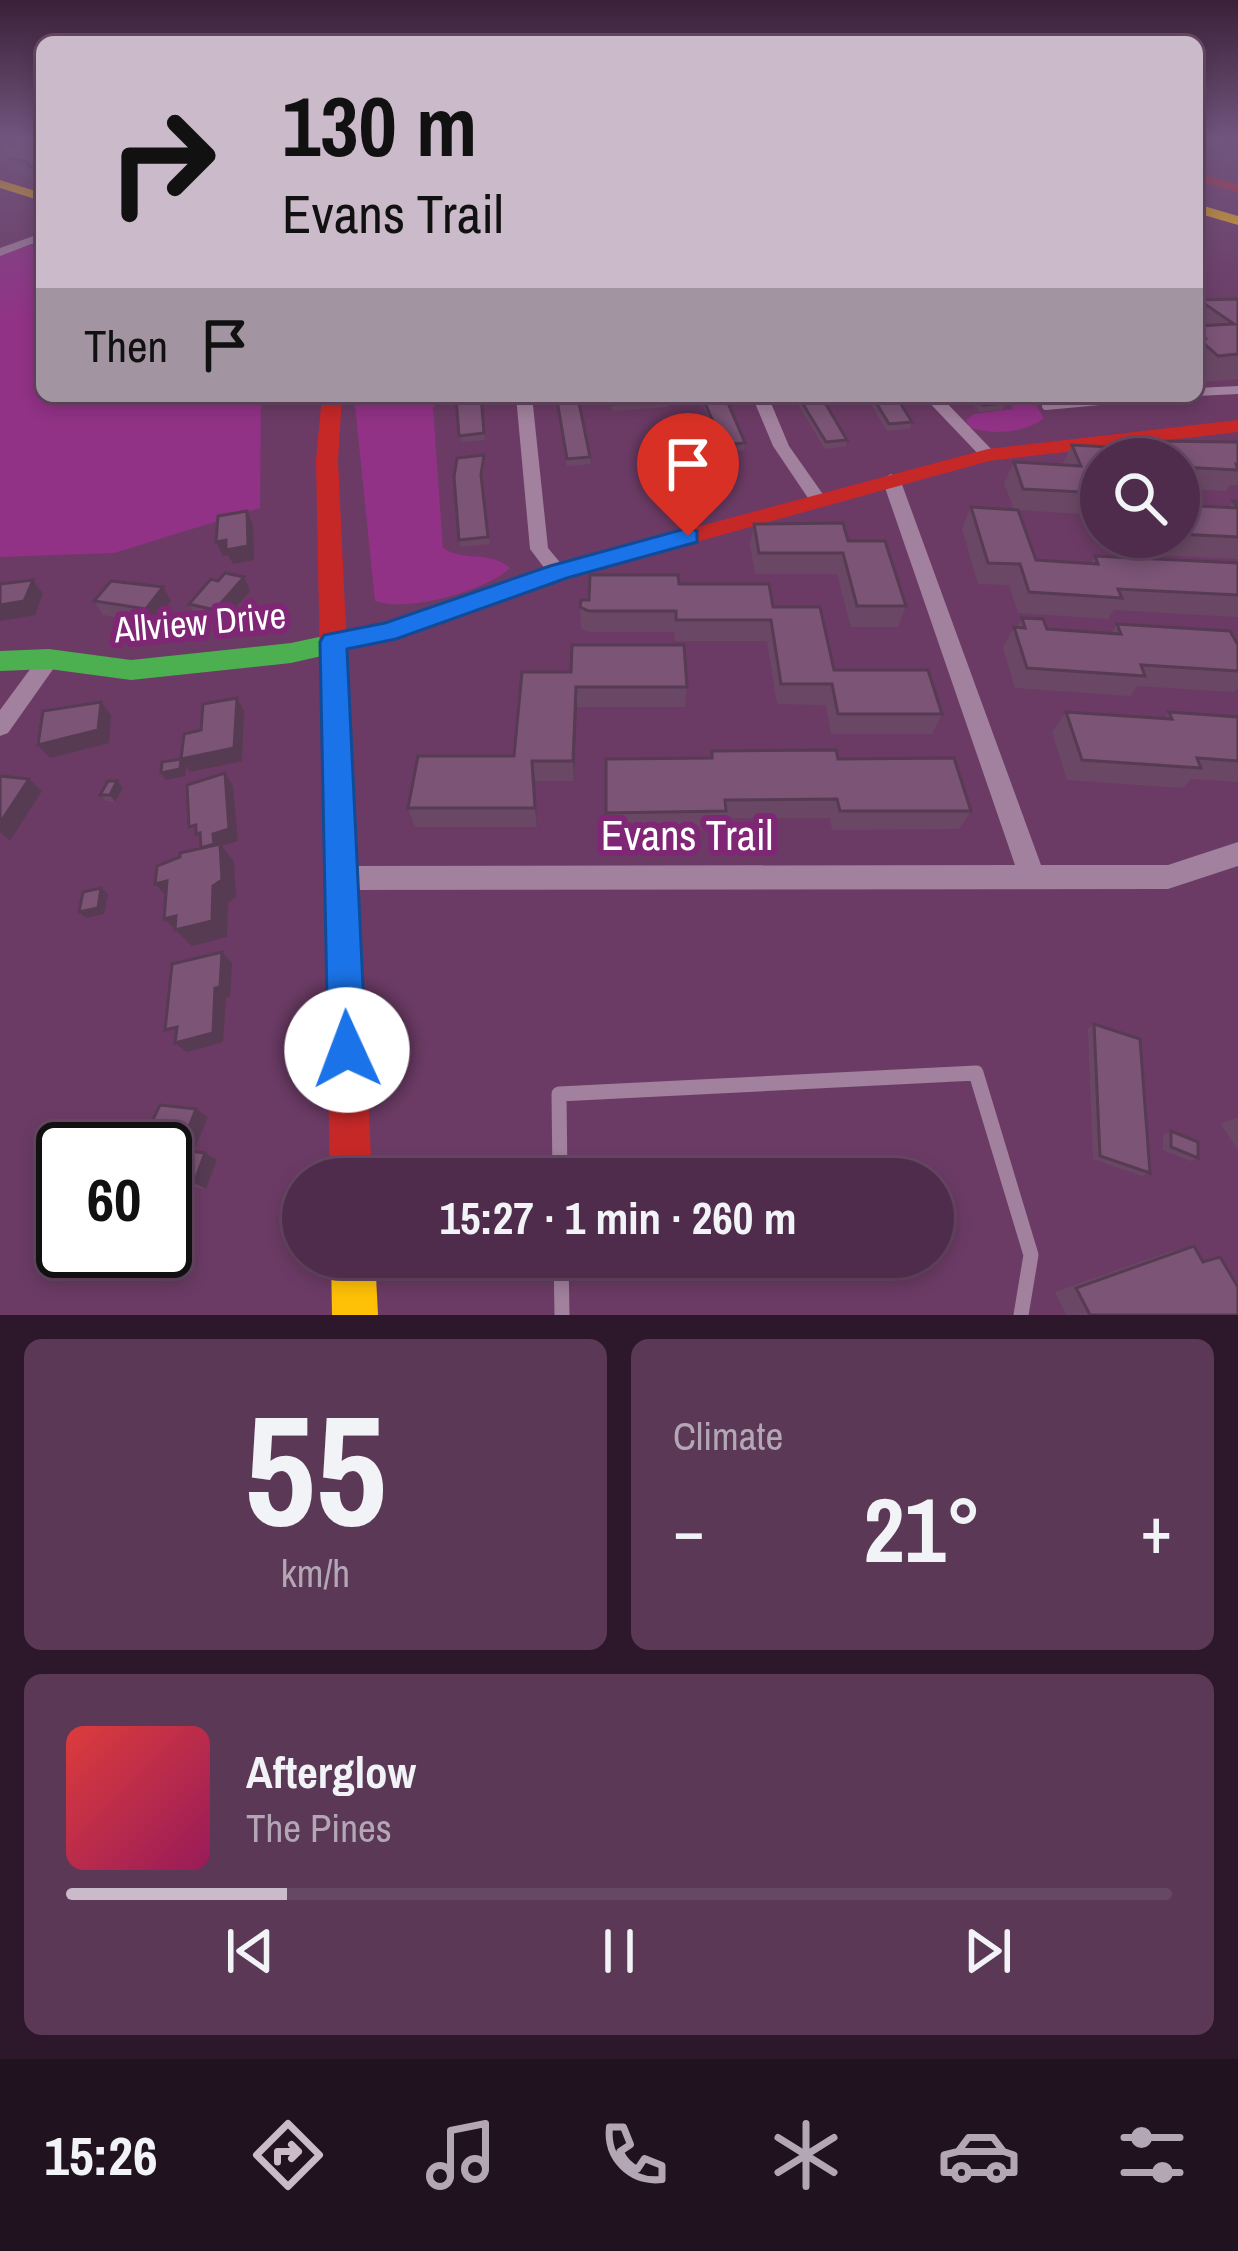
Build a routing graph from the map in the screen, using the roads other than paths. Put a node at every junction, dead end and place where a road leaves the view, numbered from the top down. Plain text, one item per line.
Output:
1 (0, 201) edge
2 (36, 208) edge
3 (1203, 210) edge
4 (1238, 221) edge
5 (36, 238) edge
6 (0, 252) edge
7 (1238, 390) edge
8 (1203, 392) edge
9 (318, 402) edge
10 (332, 402) edge
11 (525, 402) edge
12 (763, 402) edge
13 (937, 402) edge
14 (1089, 402) edge
15 (1046, 406) dead end
16 (1238, 425) edge
17 (988, 455) junction
18 (327, 460) junction
19 (891, 479) junction
20 (818, 500) junction
21 (558, 572) junction
22 (333, 642) junction
23 (49, 659) junction
24 (0, 661) edge
25 (0, 727) edge
26 (1238, 854) edge
27 (1032, 876) junction
28 (342, 878) junction
29 (350, 1158) edge
30 (560, 1158) edge
31 (354, 1278) edge
32 (561, 1278) edge
33 (355, 1315) edge
34 (562, 1315) edge
35 (1021, 1315) edge

1 - 2 main road
3 - 4 main road
5 - 6 street
7 - 8 lane
9 - 18 main road
10 - 18 main road
11 - 21 street
12 - 20 street
13 - 17 street
14 - 15 lane
16 - 17 main road
17 - 19 main road
18 - 22 main road
19 - 20 main road
19 - 27 street
20 - 21 main road
21 - 22 main road
22 - 23 main road, Allview Drive
22 - 28 main road
23 - 24 main road, Allview Drive
23 - 25 street
26 - 27 street, Evans Trail
27 - 28 street, Evans Trail
28 - 29 main road
30 - 35 lane
31 - 33 main road
32 - 34 lane

